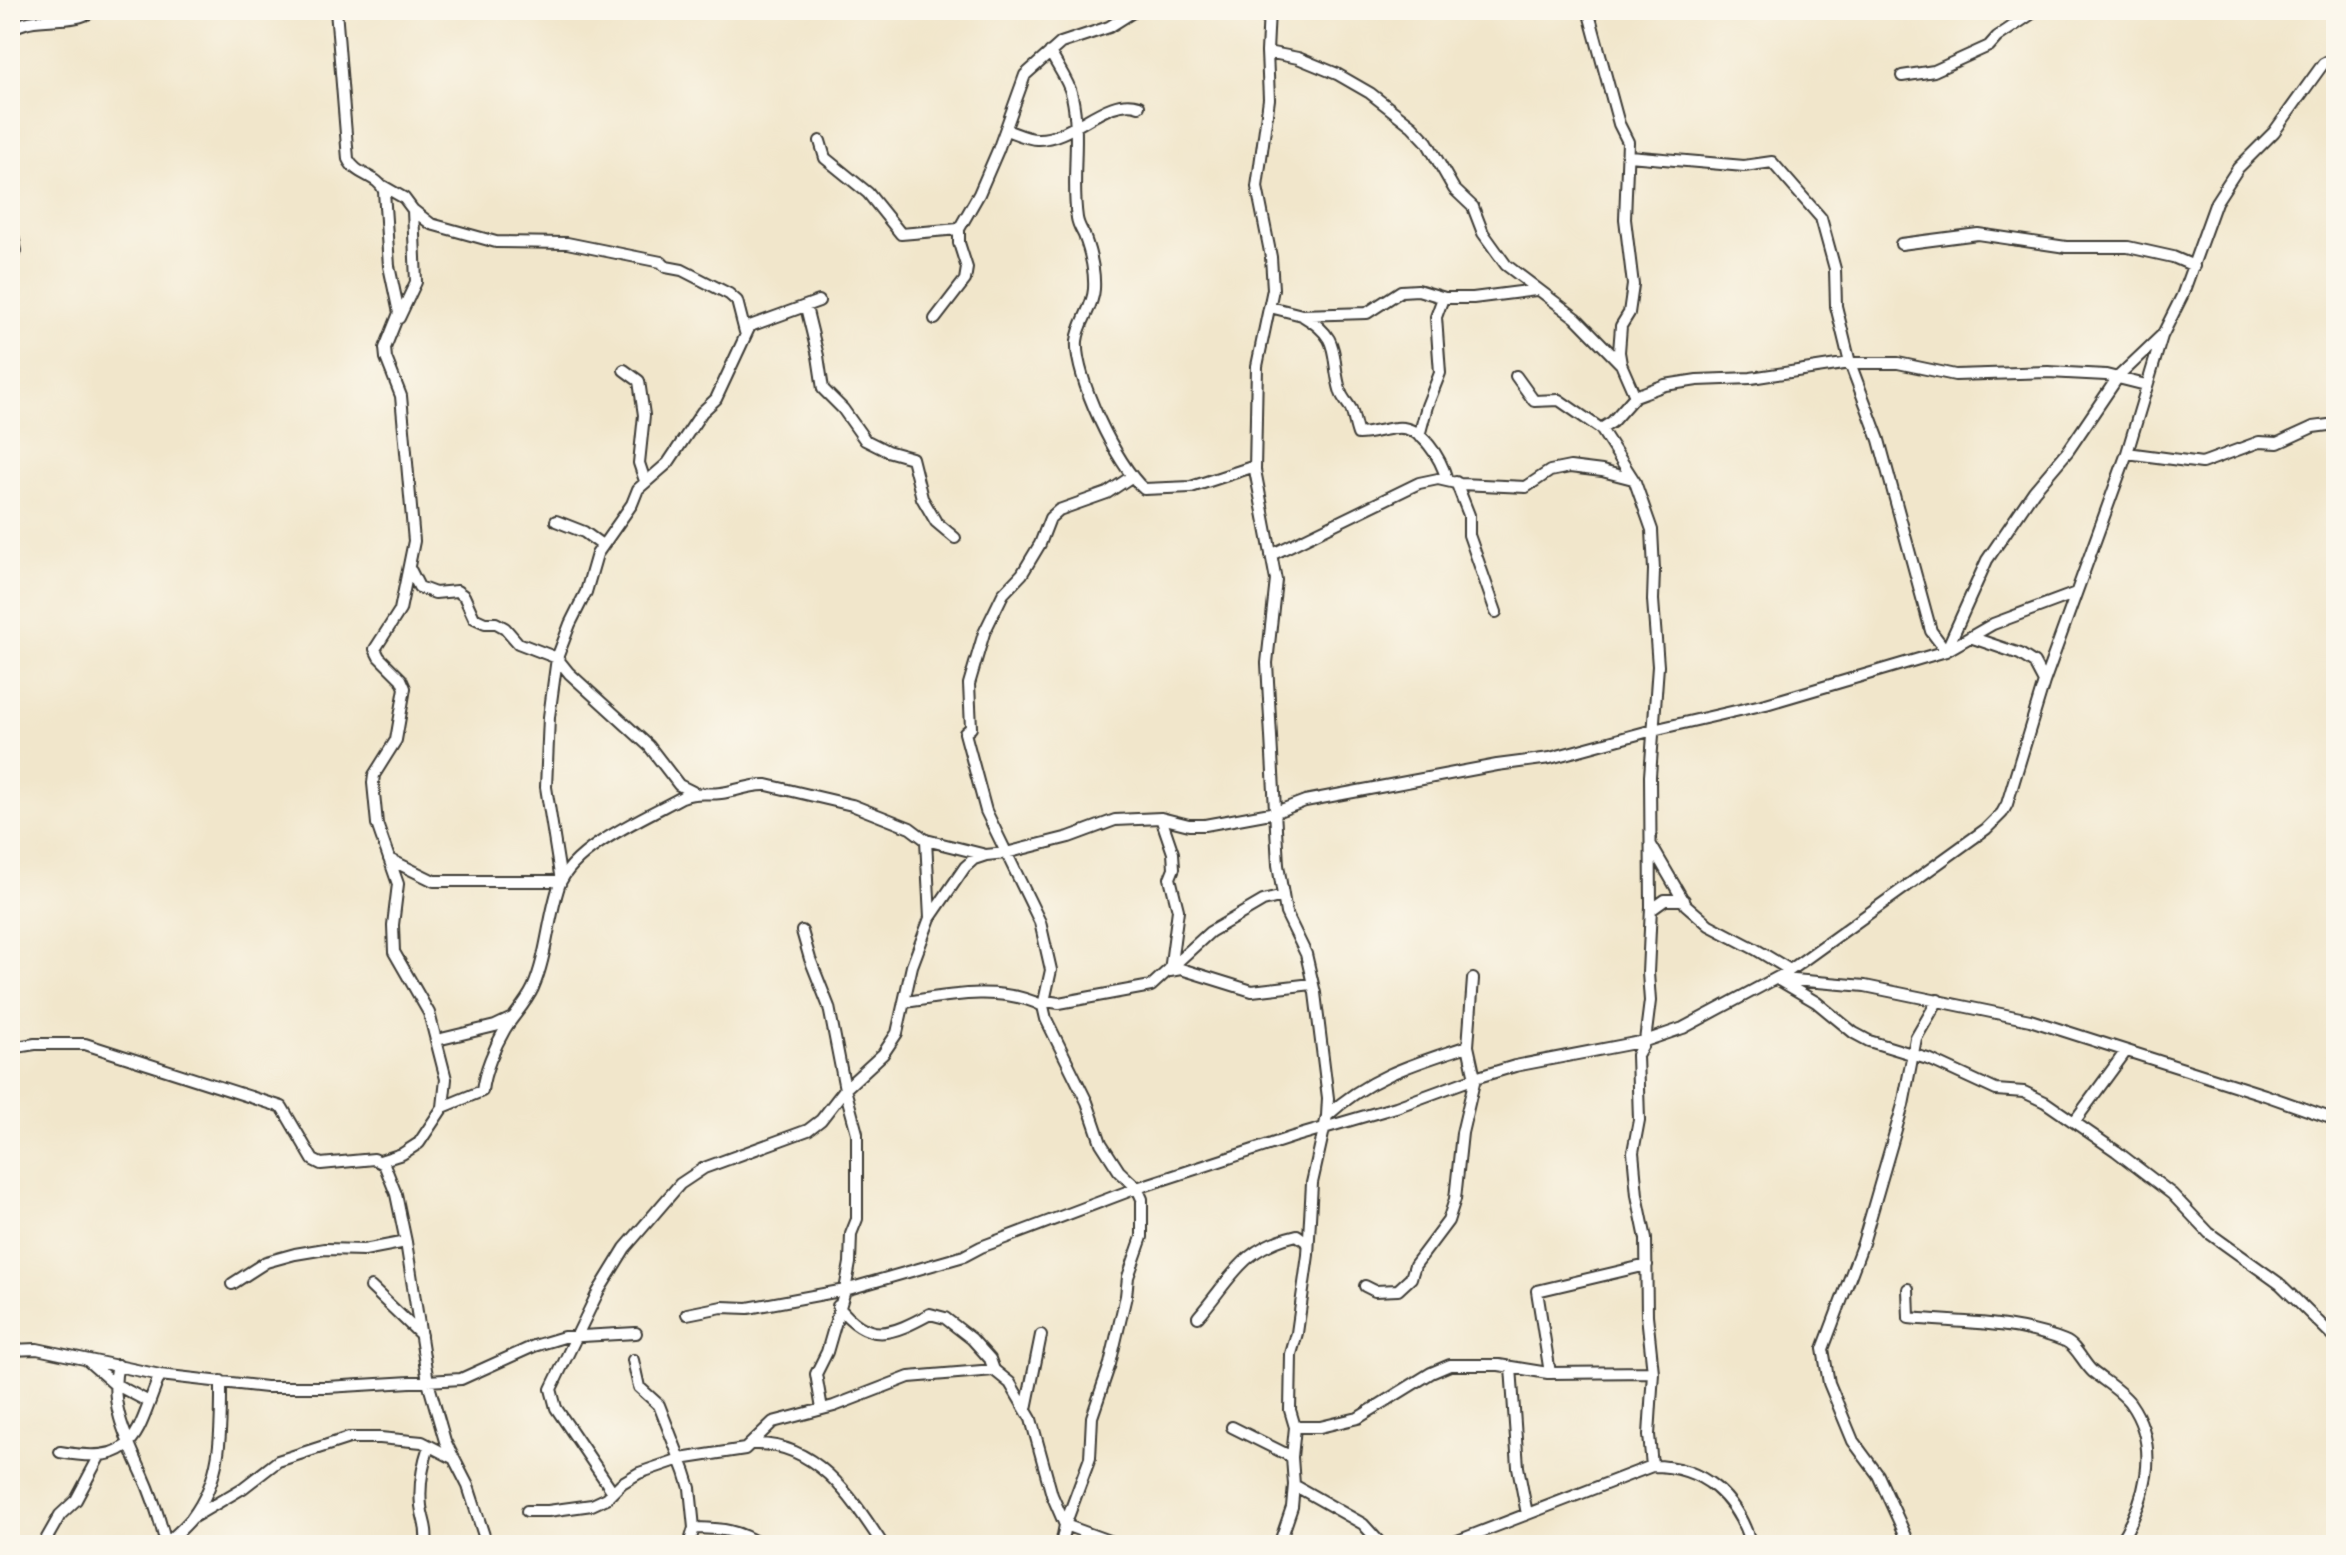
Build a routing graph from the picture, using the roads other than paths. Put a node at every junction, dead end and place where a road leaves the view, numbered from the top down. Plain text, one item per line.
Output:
1 (95, 10) edge
2 (336, 10) edge
3 (1136, 10) edge
4 (1269, 10) edge
5 (1588, 10) edge
6 (2037, 10) edge
7 (10, 27) edge
8 (1050, 52) junction
9 (1267, 52) junction
10 (2336, 57) edge
11 (1902, 76) dead end
12 (1139, 106) dead end
13 (1076, 127) junction
14 (1006, 130) junction
15 (820, 141) dead end
16 (1629, 156) junction
17 (383, 186) junction
18 (413, 210) junction
19 (10, 220) edge
20 (959, 229) junction
21 (1901, 244) dead end
22 (10, 252) edge
23 (2194, 266) junction
24 (1536, 290) junction
25 (1443, 298) junction
26 (819, 301) dead end
27 (806, 307) junction
28 (1270, 307) junction
29 (1302, 315) junction
30 (935, 319) dead end
31 (396, 323) junction
32 (745, 332) junction
33 (2162, 336) junction
34 (1850, 363) junction
35 (1621, 364) junction
36 (624, 370) dead end
37 (1516, 376) dead end
38 (2118, 377) junction
39 (2146, 385) junction
40 (1635, 396) junction
41 (2336, 424) edge
42 (1601, 429) junction
43 (1419, 436) junction
44 (2127, 453) junction
45 (1255, 466) junction
46 (1131, 477) junction
47 (1633, 479) junction
48 (645, 481) junction
49 (1451, 481) junction
50 (556, 521) dead end
51 (955, 538) dead end
52 (602, 545) junction
53 (1271, 555) junction
54 (410, 569) junction
55 (2076, 593) junction
56 (1496, 612) dead end
57 (1970, 637) junction
58 (1946, 651) junction
59 (557, 658) junction
60 (2044, 682) junction
61 (1653, 730) junction
62 (693, 792) junction
63 (1276, 812) junction
64 (1161, 818) junction
65 (926, 840) junction
66 (1650, 843) junction
67 (1006, 853) junction
68 (986, 855) junction
69 (389, 859) junction
70 (561, 881) junction
71 (1283, 896) junction
72 (1684, 900) junction
73 (1651, 910) junction
74 (930, 918) junction
75 (802, 931) dead end
76 (1790, 970) junction
77 (1170, 971) junction
78 (1473, 979) dead end
79 (1777, 979) junction
80 (1312, 984) junction
81 (1938, 1000) junction
82 (906, 1002) junction
83 (1044, 1004) junction
84 (514, 1017) junction
85 (437, 1040) junction
86 (1645, 1041) junction
87 (1468, 1046) junction
88 (10, 1048) edge
89 (2126, 1051) junction
90 (1913, 1053) junction
91 (1475, 1078) junction
92 (845, 1089) junction
93 (443, 1107) junction
94 (1327, 1116) junction
95 (2336, 1120) edge
96 (2074, 1122) junction
97 (1325, 1129) junction
98 (380, 1161) junction
99 (1137, 1188) junction
100 (406, 1242) junction
101 (1308, 1243) junction
102 (1647, 1265) junction
103 (232, 1284) dead end
104 (1365, 1286) dead end
105 (371, 1287) dead end
106 (1908, 1289) dead end
107 (845, 1290) junction
108 (838, 1306) junction
109 (687, 1314) dead end
110 (1198, 1317) dead end
111 (636, 1333) dead end
112 (421, 1335) junction
113 (575, 1335) junction
114 (1041, 1335) dead end
115 (2336, 1339) edge
116 (10, 1350) edge
117 (85, 1358) junction
118 (633, 1360) dead end
119 (118, 1365) junction
120 (1511, 1367) junction
121 (994, 1370) junction
122 (1653, 1372) junction
123 (1550, 1373) junction
124 (160, 1375) junction
125 (221, 1381) junction
126 (428, 1382) junction
127 (113, 1383) junction
128 (149, 1402) junction
129 (822, 1409) junction
130 (1026, 1409) junction
131 (1232, 1427) dead end
132 (1295, 1427) junction
133 (752, 1444) junction
134 (128, 1445) junction
135 (429, 1446) junction
136 (60, 1452) dead end
137 (99, 1457) junction
138 (1292, 1457) junction
139 (453, 1458) junction
140 (680, 1459) junction
141 (1652, 1466) junction
142 (1294, 1485) junction
143 (613, 1492) junction
144 (527, 1511) dead end
145 (1527, 1514) junction
146 (192, 1518) junction
147 (1065, 1525) junction
148 (694, 1528) junction
149 (165, 1544) edge
150 (43, 1545) edge
151 (426, 1545) edge
152 (487, 1545) edge
153 (689, 1545) edge
154 (761, 1545) edge
155 (883, 1545) edge
156 (1061, 1545) edge
157 (1120, 1545) edge
158 (1279, 1545) edge
159 (1382, 1545) edge
160 (1447, 1545) edge
161 (1751, 1545) edge
162 (1910, 1545) edge
163 (2118, 1545) edge

1 - 7 street
2 - 17 street
3 - 8 street
4 - 9 street
5 - 16 street
6 - 11 street
8 - 13 street
8 - 14 street
9 - 24 street
9 - 28 street
10 - 23 street
12 - 13 street
13 - 14 street
13 - 46 street
14 - 20 street
15 - 20 street
16 - 34 street
16 - 35 street
17 - 18 street
17 - 31 street
18 - 31 street
18 - 32 street
19 - 22 street
20 - 30 street
21 - 23 street
23 - 33 street
24 - 25 street
24 - 35 street
25 - 29 street
25 - 43 street
26 - 27 street
27 - 32 street
27 - 51 street
28 - 29 street
28 - 45 street
29 - 43 street
31 - 54 street
32 - 48 street
33 - 38 street
33 - 39 street
34 - 38 street
34 - 40 street
34 - 58 street
35 - 40 street
36 - 48 street
37 - 42 street
38 - 39 street
38 - 58 street
39 - 44 street
40 - 42 street
41 - 44 street
42 - 47 street
43 - 49 street
44 - 55 street
45 - 46 street
45 - 53 street
46 - 67 street
47 - 49 street
47 - 61 street
48 - 52 street
49 - 53 street
49 - 56 street
50 - 52 street
52 - 59 street
53 - 63 street
54 - 59 street
54 - 69 street
55 - 57 street
55 - 60 street
57 - 58 street
57 - 60 street
58 - 61 street
59 - 62 street
59 - 70 street
60 - 76 street
61 - 63 street
61 - 66 street
62 - 65 street
62 - 70 street
63 - 64 street
63 - 71 street
64 - 67 street
64 - 77 street
65 - 68 street
65 - 74 street
66 - 72 street
66 - 73 street
67 - 68 street
67 - 83 street
68 - 74 street
69 - 70 street
69 - 85 street
70 - 84 street
71 - 77 street
71 - 80 street
72 - 73 street
72 - 76 street
73 - 86 street
74 - 82 street
75 - 92 street
76 - 79 street
77 - 80 street
77 - 83 street
78 - 87 street
79 - 81 street
79 - 86 street
79 - 90 street
80 - 94 street
81 - 89 street
81 - 90 street
82 - 83 street
82 - 92 street
83 - 99 street
84 - 85 street
84 - 93 street
85 - 93 street
86 - 91 street
86 - 102 street
87 - 91 street
87 - 94 street
88 - 98 street
89 - 95 street
89 - 96 street
90 - 96 street
90 - 162 street
91 - 97 street
91 - 104 street
92 - 107 street
92 - 113 street
93 - 98 street
94 - 97 street
96 - 115 street
97 - 99 street
97 - 101 street
98 - 100 street
99 - 107 street
99 - 147 street
100 - 103 street
100 - 112 street
101 - 110 street
101 - 132 street
102 - 122 street
102 - 123 street
105 - 112 street
106 - 163 street
107 - 108 street
107 - 109 street
108 - 121 street
108 - 129 street
111 - 113 street
112 - 126 street
113 - 126 street
113 - 143 street
114 - 130 street
116 - 117 street
117 - 119 street
117 - 127 street
118 - 140 street
119 - 124 street
119 - 127 street
120 - 123 street
120 - 132 street
120 - 145 street
121 - 129 street
121 - 130 street
122 - 123 street
122 - 141 street
124 - 125 street
124 - 128 street
125 - 126 street
125 - 146 street
126 - 139 street
127 - 128 street
127 - 134 street
128 - 134 street
129 - 133 street
130 - 147 street
131 - 138 street
132 - 138 street
133 - 140 street
133 - 155 street
134 - 137 street
134 - 149 street
135 - 139 street
135 - 146 street
135 - 151 street
136 - 137 street
137 - 150 street
138 - 142 street
139 - 152 street
140 - 143 street
140 - 148 street
141 - 145 street
141 - 161 street
142 - 158 street
142 - 159 street
143 - 144 street
145 - 160 street
146 - 149 street
147 - 156 street
147 - 157 street
148 - 153 street
148 - 154 street

